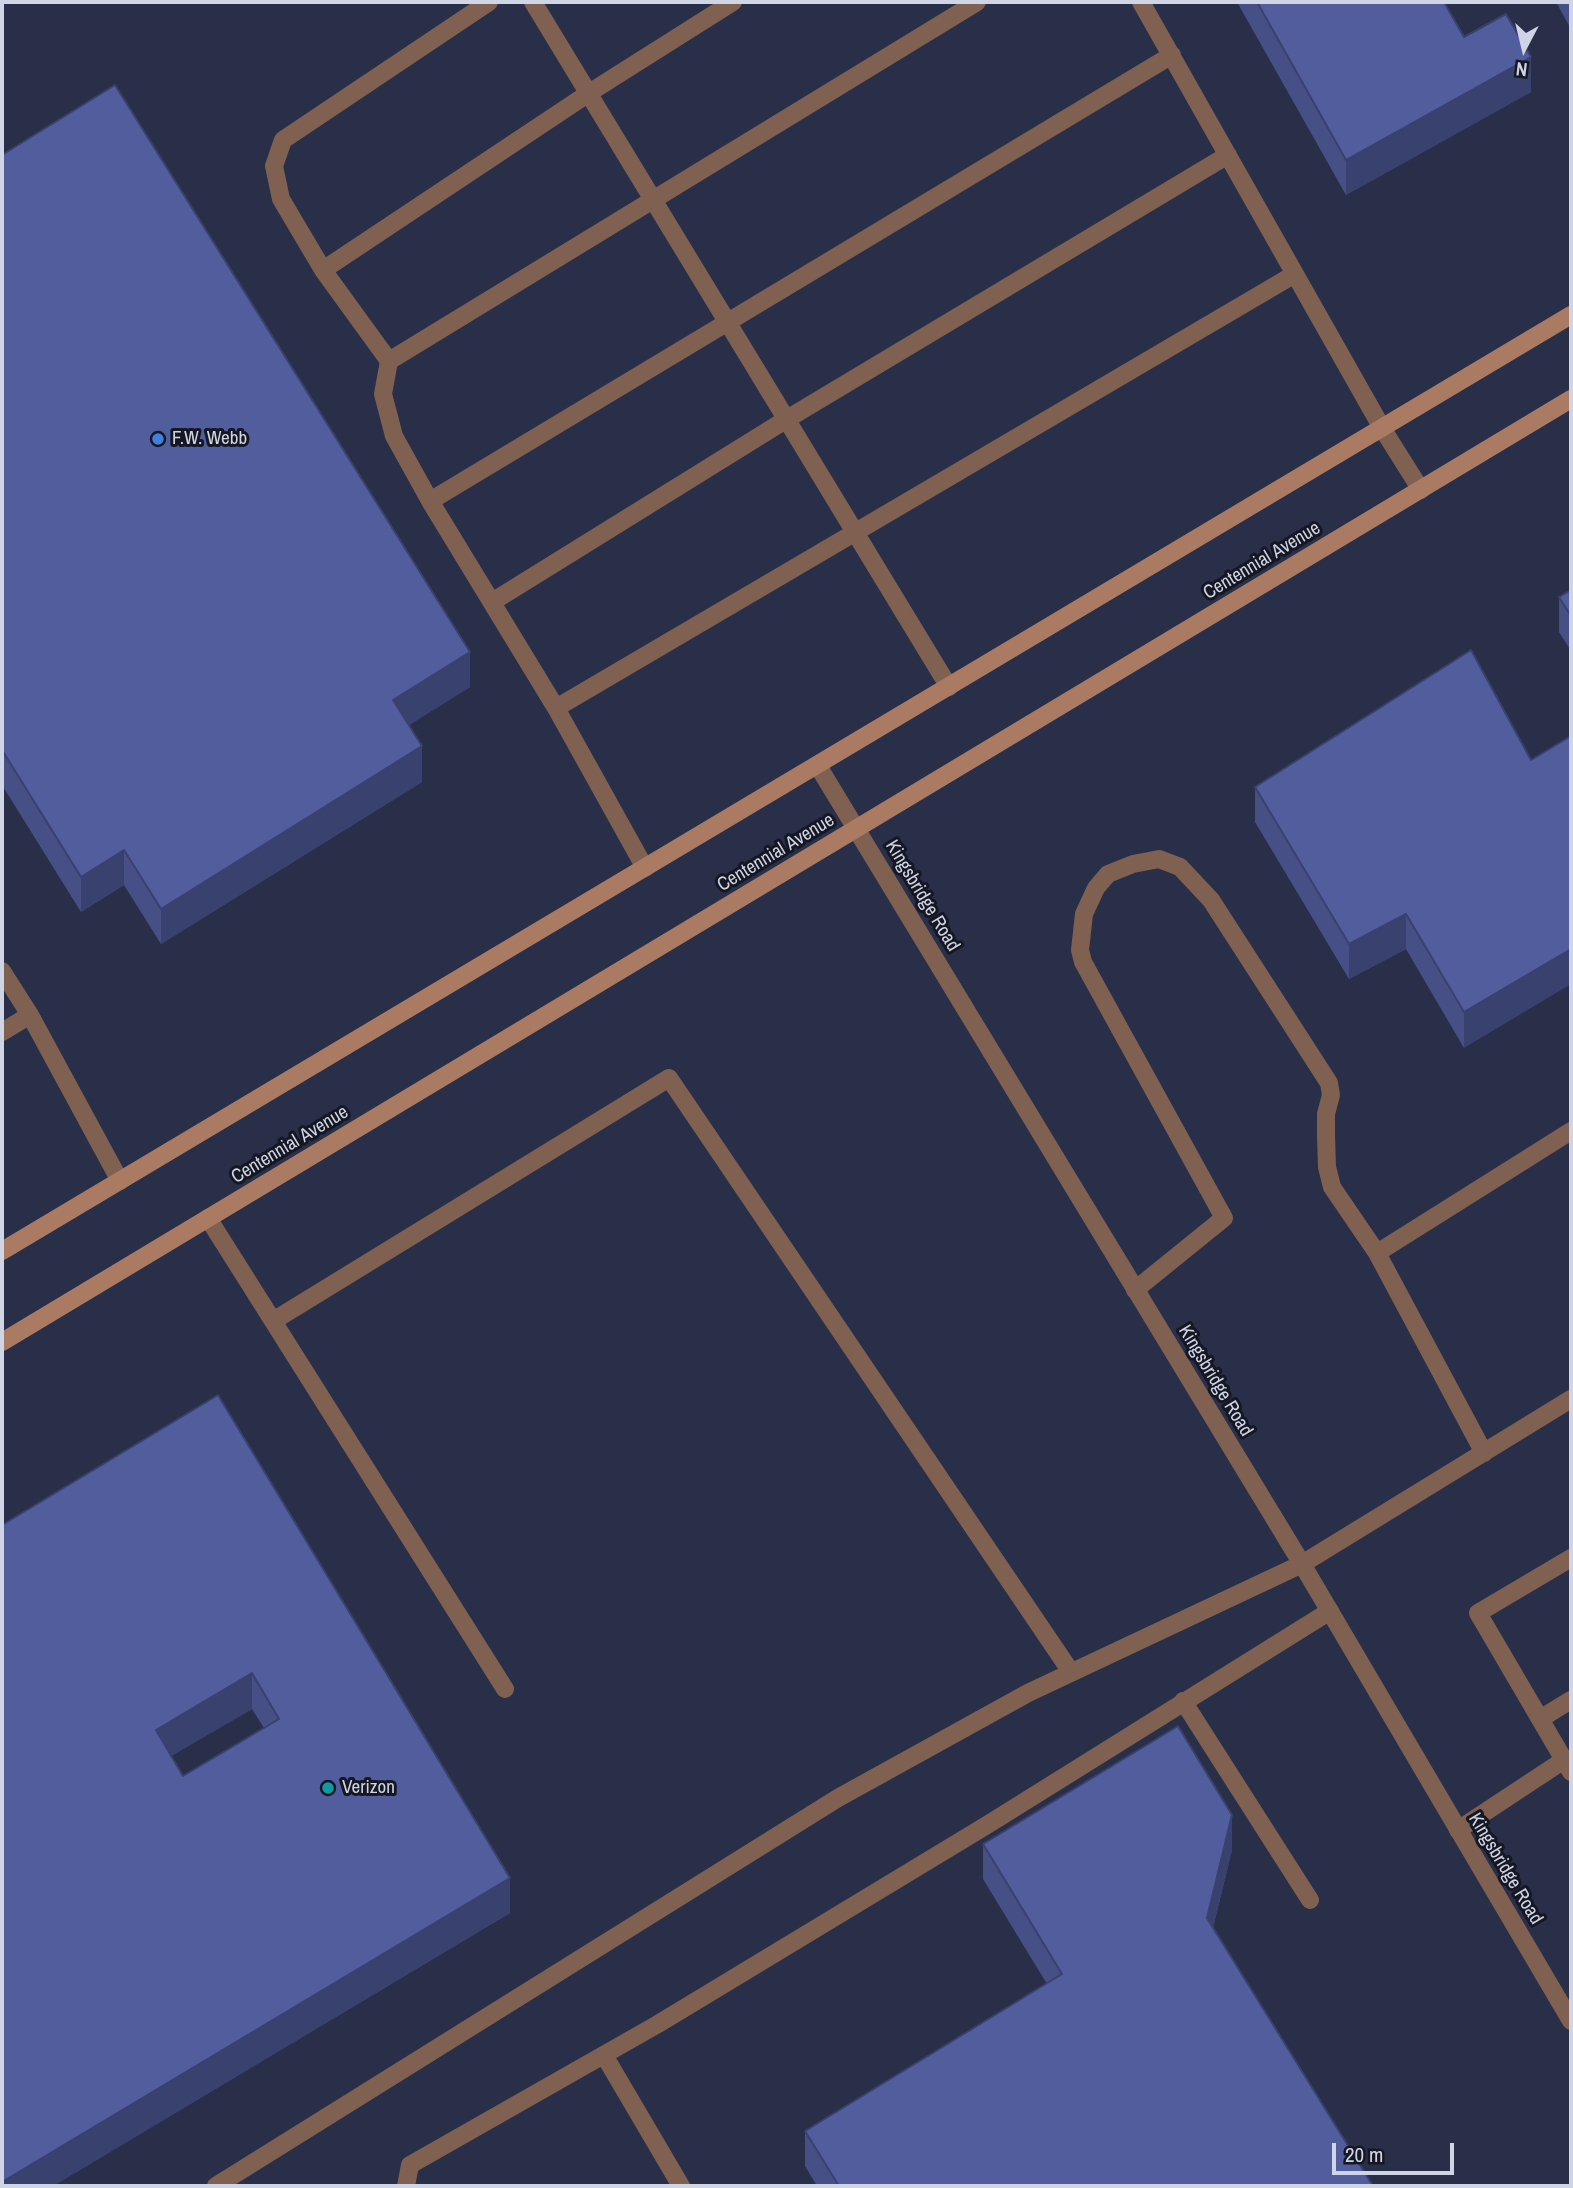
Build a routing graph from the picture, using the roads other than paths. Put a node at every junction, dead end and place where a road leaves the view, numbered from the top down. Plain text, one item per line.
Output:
1 (489, 2) edge
2 (533, 2) edge
3 (733, 2) edge
4 (977, 2) edge
5 (1141, 2) edge
6 (1172, 55) junction
7 (589, 93) junction
8 (1228, 155) junction
9 (654, 199) junction
10 (323, 270) junction
11 (1295, 274) junction
12 (1571, 315) edge
13 (728, 322) junction
14 (388, 361) junction
15 (1571, 399) edge
16 (788, 419) junction
17 (1382, 428) junction
18 (1421, 490) junction
19 (430, 501) junction
20 (856, 532) junction
21 (492, 602) junction
22 (949, 687) junction
23 (556, 708) junction
24 (818, 766) junction
25 (857, 830) junction
26 (645, 868) junction
27 (2, 971) edge
28 (30, 1015) junction
29 (2, 1032) edge
30 (1571, 1131) edge
31 (120, 1181) junction
32 (208, 1218) junction
33 (2, 1251) edge
34 (1377, 1253) junction
35 (1135, 1290) junction
36 (273, 1321) junction
37 (2, 1342) edge
38 (1571, 1399) edge
39 (1484, 1453) junction
40 (1571, 1558) edge
41 (1302, 1564) junction
42 (1330, 1611) junction
43 (1070, 1672) junction
44 (505, 1689) dead end
45 (1571, 1700) edge
46 (1183, 1701) junction
47 (1540, 1719) junction
48 (1568, 1766) edge
49 (1458, 1830) junction
50 (1310, 1900) dead end
51 (1569, 2009) edge
52 (604, 2055) junction
53 (216, 2186) edge
54 (406, 2186) edge
55 (681, 2186) edge

1 - 10 street
2 - 7 street
3 - 7 street
4 - 9 street
5 - 6 street
6 - 8 street
6 - 13 street
7 - 9 street
7 - 10 street
8 - 11 street
8 - 16 street
9 - 13 street
9 - 14 street
10 - 14 street
11 - 17 street
11 - 20 street
12 - 17 main road
13 - 16 street
13 - 19 street
14 - 19 street
15 - 18 main road, Centennial Avenue
16 - 20 street
16 - 21 street
17 - 18 street
17 - 22 main road
18 - 25 main road, Centennial Avenue
19 - 21 street
20 - 22 street
20 - 23 street
21 - 23 street
22 - 24 main road
23 - 26 street
24 - 25 street, Kingsbridge Road
24 - 26 main road
25 - 32 main road, Centennial Avenue
25 - 35 street, Kingsbridge Road
26 - 31 main road
27 - 28 street
28 - 29 street
28 - 31 street
30 - 34 street
31 - 33 main road
32 - 36 street
32 - 37 main road, Centennial Avenue
34 - 35 street
34 - 39 street
35 - 41 street, Kingsbridge Road
36 - 43 street
36 - 44 street
38 - 39 street
39 - 41 street
40 - 47 street
41 - 42 street, Kingsbridge Road
41 - 43 street
42 - 46 street
42 - 49 street, Kingsbridge Road
43 - 53 street
45 - 47 street
46 - 50 street
46 - 52 street
47 - 48 street
48 - 49 street
49 - 51 street, Kingsbridge Road
52 - 54 street
52 - 55 street

